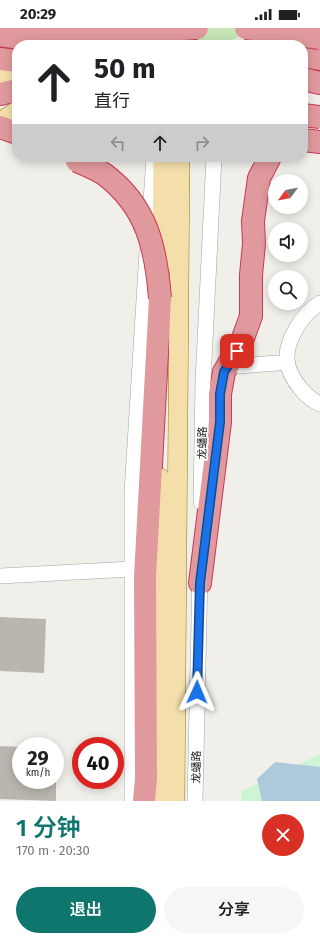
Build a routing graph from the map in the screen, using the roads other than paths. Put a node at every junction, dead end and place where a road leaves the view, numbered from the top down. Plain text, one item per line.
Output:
1 (28, 28) edge
2 (90, 28) edge
3 (102, 28) edge
4 (168, 28) edge
5 (186, 28) edge
6 (197, 28) edge
7 (246, 28) edge
8 (281, 28) edge
9 (0, 35) edge
10 (320, 38) edge
11 (69, 40) edge
12 (112, 40) edge
13 (167, 40) edge
14 (185, 40) edge
15 (275, 40) edge
16 (0, 46) edge
17 (308, 57) edge
18 (0, 59) edge
19 (320, 59) edge
20 (12, 60) edge
21 (12, 72) edge
22 (0, 78) edge
23 (308, 80) edge
24 (320, 83) edge
25 (12, 91) edge
26 (308, 92) edge
27 (320, 93) edge
28 (0, 94) edge
29 (320, 106) edge
30 (308, 116) edge
31 (308, 117) edge
32 (320, 117) edge
33 (308, 141) edge
34 (320, 142) edge
35 (79, 162) edge
36 (149, 162) edge
37 (154, 162) edge
38 (164, 162) edge
39 (180, 162) edge
40 (214, 162) edge
41 (267, 162) edge
42 (152, 178) junction
43 (320, 303) edge
44 (278, 363) dead end
45 (238, 366) dead end
46 (320, 404) edge
47 (132, 569) junction
48 (0, 576) edge
49 (200, 583) junction
50 (132, 801) edge
51 (144, 801) edge
52 (158, 801) edge
53 (175, 801) edge
54 (195, 801) edge

1 - 16 highway
2 - 11 main road, bridge
3 - 12 main road
4 - 13 main road
5 - 14 main road
6 - 9 highway, bridge
7 - 10 highway, bridge
8 - 15 main road
17 - 19 highway
18 - 20 highway
21 - 22 main road
23 - 24 highway
25 - 28 highway
26 - 27 highway
29 - 31 highway
30 - 32 highway, bridge
33 - 34 highway
35 - 51 highway, bridge
36 - 42 street
37 - 42 street
38 - 52 main road
39 - 53 main road, 龙蟠路
40 - 49 street, 龙蟠路
41 - 49 highway
42 - 47 street
43 - 46 street
44 - 45 street
47 - 48 street
47 - 50 street
49 - 54 street, 龙蟠路

